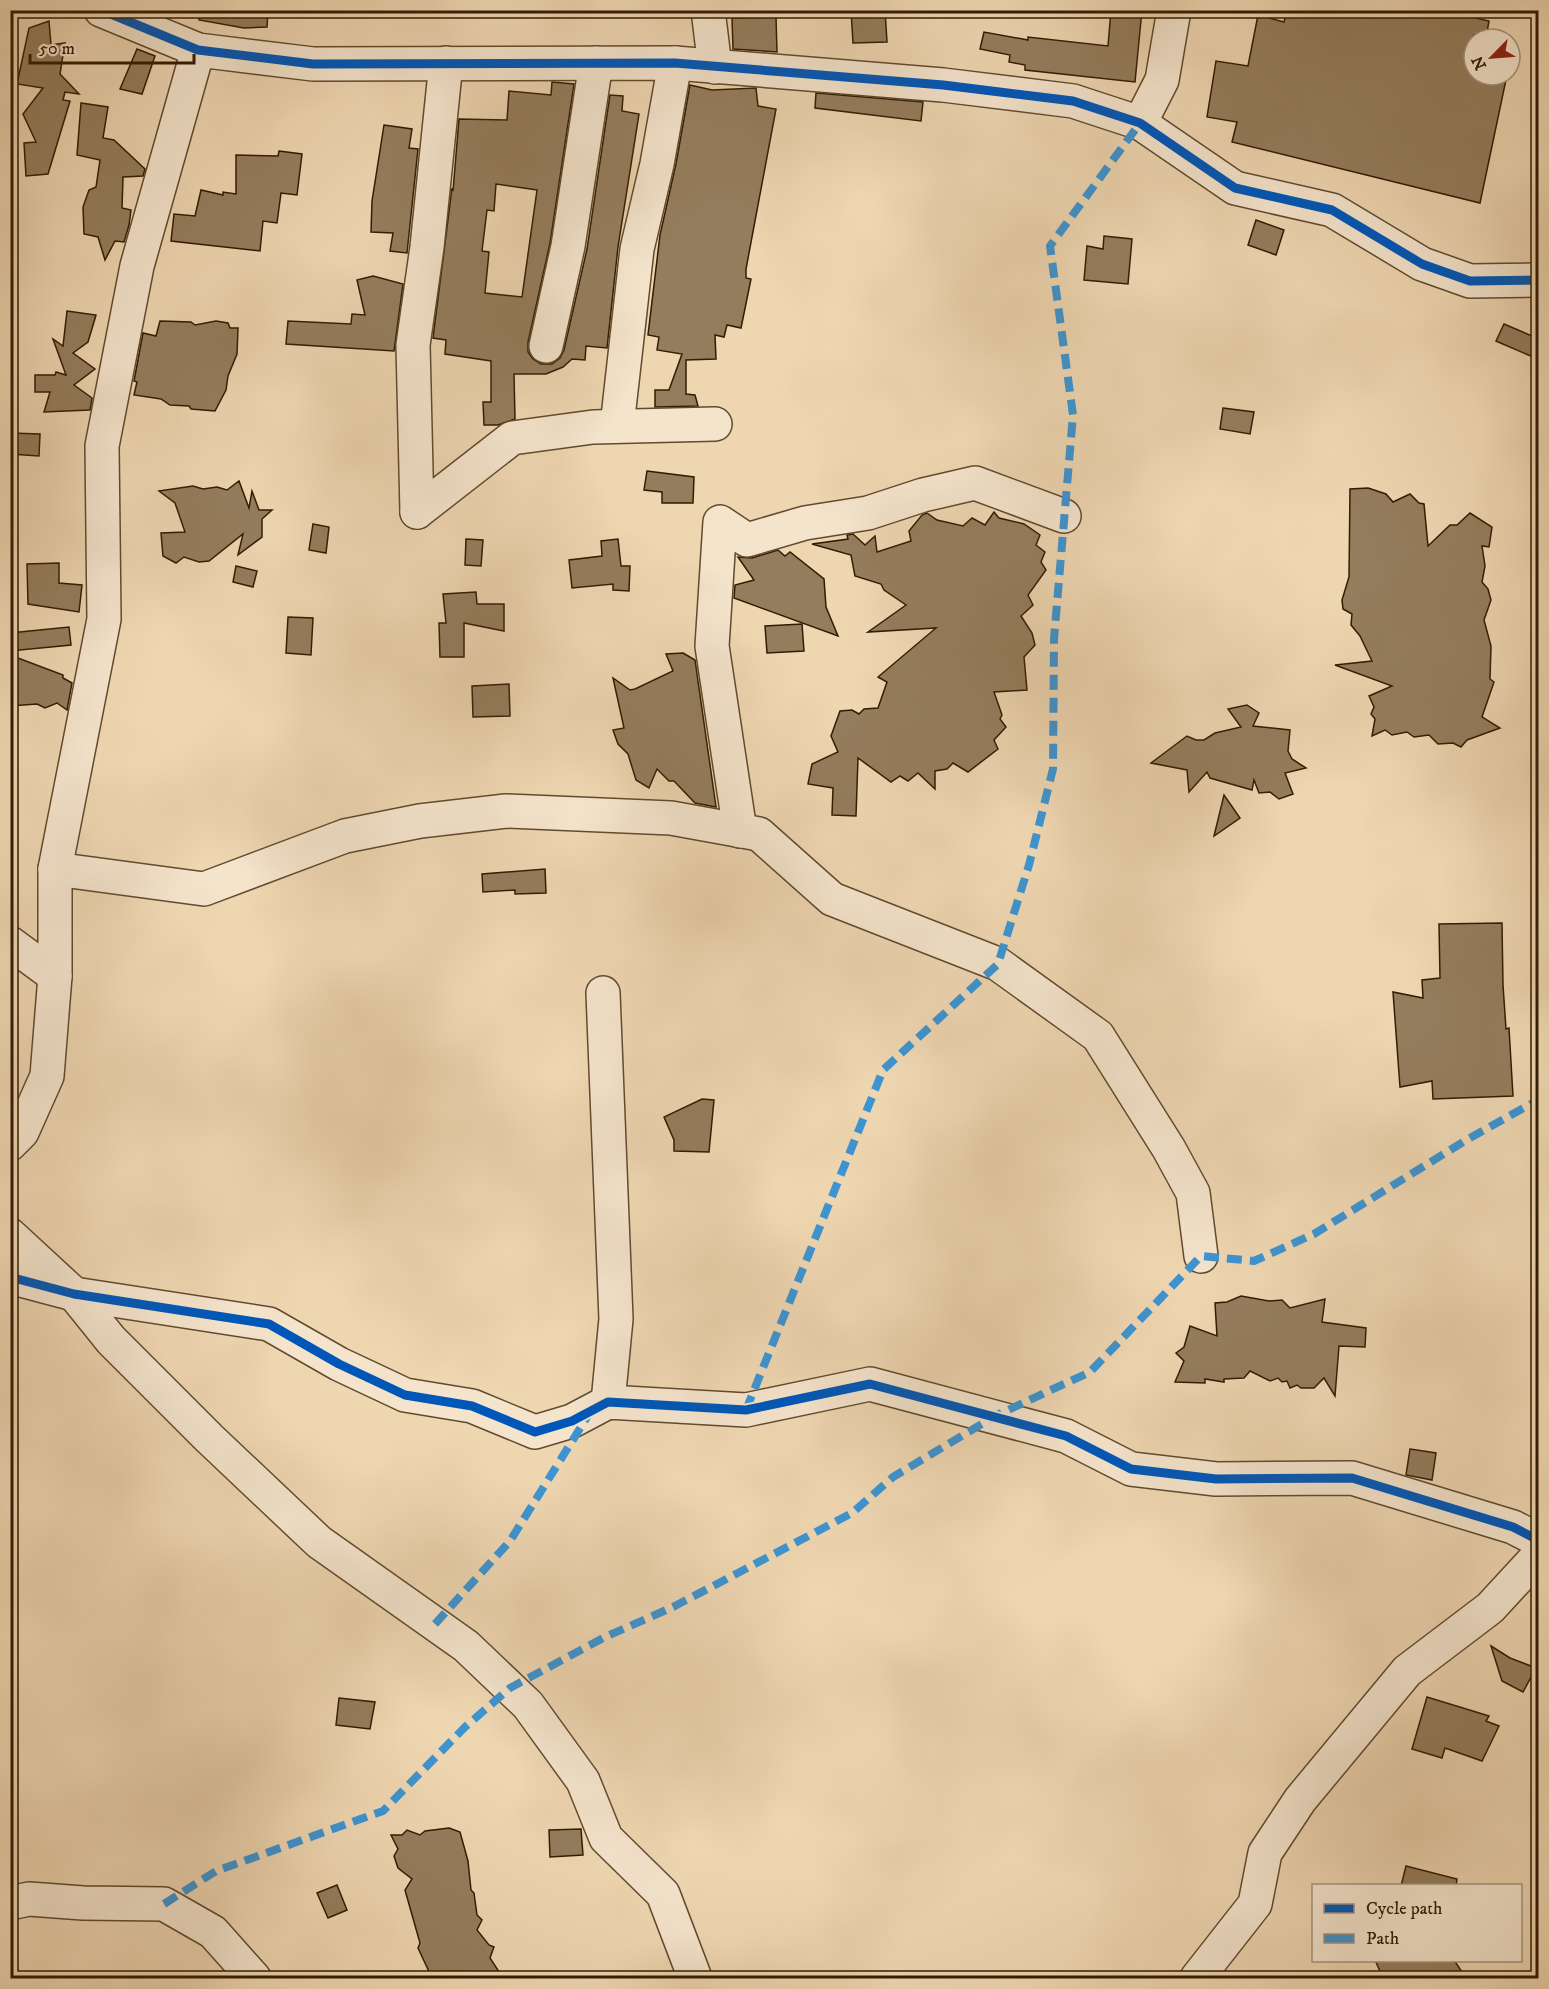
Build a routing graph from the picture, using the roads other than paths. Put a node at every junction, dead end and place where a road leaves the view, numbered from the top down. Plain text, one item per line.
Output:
1 (100, 10) edge
2 (708, 10) edge
3 (1174, 10) edge
4 (198, 50) junction
5 (446, 63) junction
6 (596, 63) junction
7 (675, 63) junction
8 (715, 67) junction
9 (1140, 123) junction
10 (1539, 280) edge
11 (546, 346) dead end
12 (715, 424) dead end
13 (617, 426) junction
14 (1064, 516) dead end
15 (740, 831) junction
16 (55, 869) junction
17 (10, 943) edge
18 (55, 976) junction
19 (603, 993) dead end
20 (10, 1144) edge
21 (10, 1235) edge
22 (1201, 1256) dead end
23 (10, 1277) edge
24 (74, 1294) junction
25 (608, 1402) junction
26 (1539, 1540) edge
27 (1539, 1556) edge
28 (10, 1903) edge
29 (254, 1978) edge
30 (695, 1978) edge
31 (1197, 1978) edge

1 - 4 street
2 - 8 street
3 - 9 street
4 - 5 street
4 - 16 street
5 - 6 street
5 - 13 street
6 - 7 street
6 - 11 street
7 - 8 street
7 - 13 street
8 - 9 street
9 - 10 street
12 - 13 street
14 - 15 street
15 - 16 street
15 - 22 street
16 - 18 street
17 - 18 street
18 - 20 street
19 - 25 street
21 - 24 street
23 - 24 street
24 - 25 street
24 - 30 street
25 - 26 street
27 - 31 street
28 - 29 street

